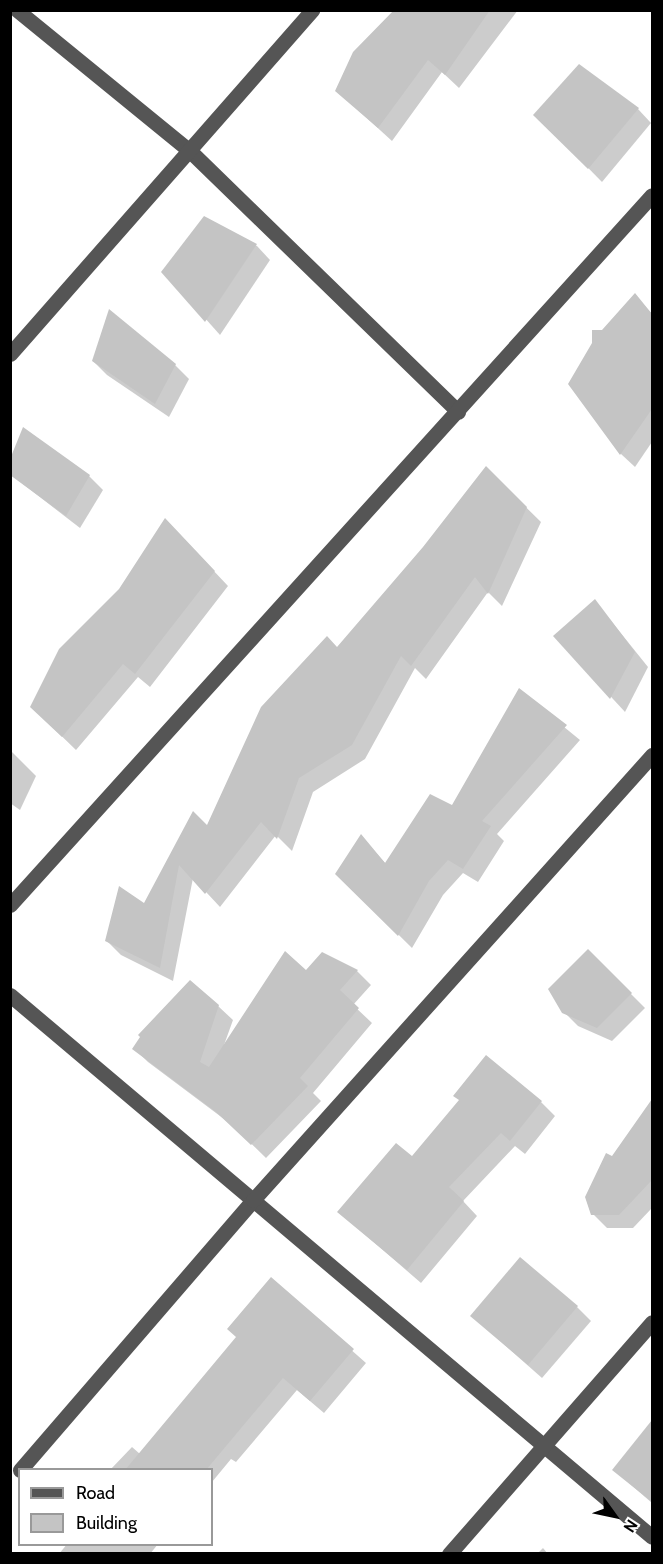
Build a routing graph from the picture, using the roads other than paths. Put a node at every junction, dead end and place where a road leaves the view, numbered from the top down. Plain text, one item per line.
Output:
1 (17, 10) edge
2 (312, 10) edge
3 (190, 151) junction
4 (652, 195) edge
5 (10, 354) edge
6 (458, 412) junction
7 (652, 755) edge
8 (10, 905) edge
9 (10, 995) edge
10 (253, 1200) junction
11 (652, 1322) edge
12 (544, 1445) junction
13 (22, 1468) edge
14 (652, 1537) edge
15 (449, 1554) edge

1 - 3 street
2 - 3 street
3 - 5 street
3 - 6 street
4 - 6 street
6 - 8 street
7 - 10 street
9 - 10 street
10 - 12 street
10 - 13 street
11 - 12 street
12 - 14 street
12 - 15 street

